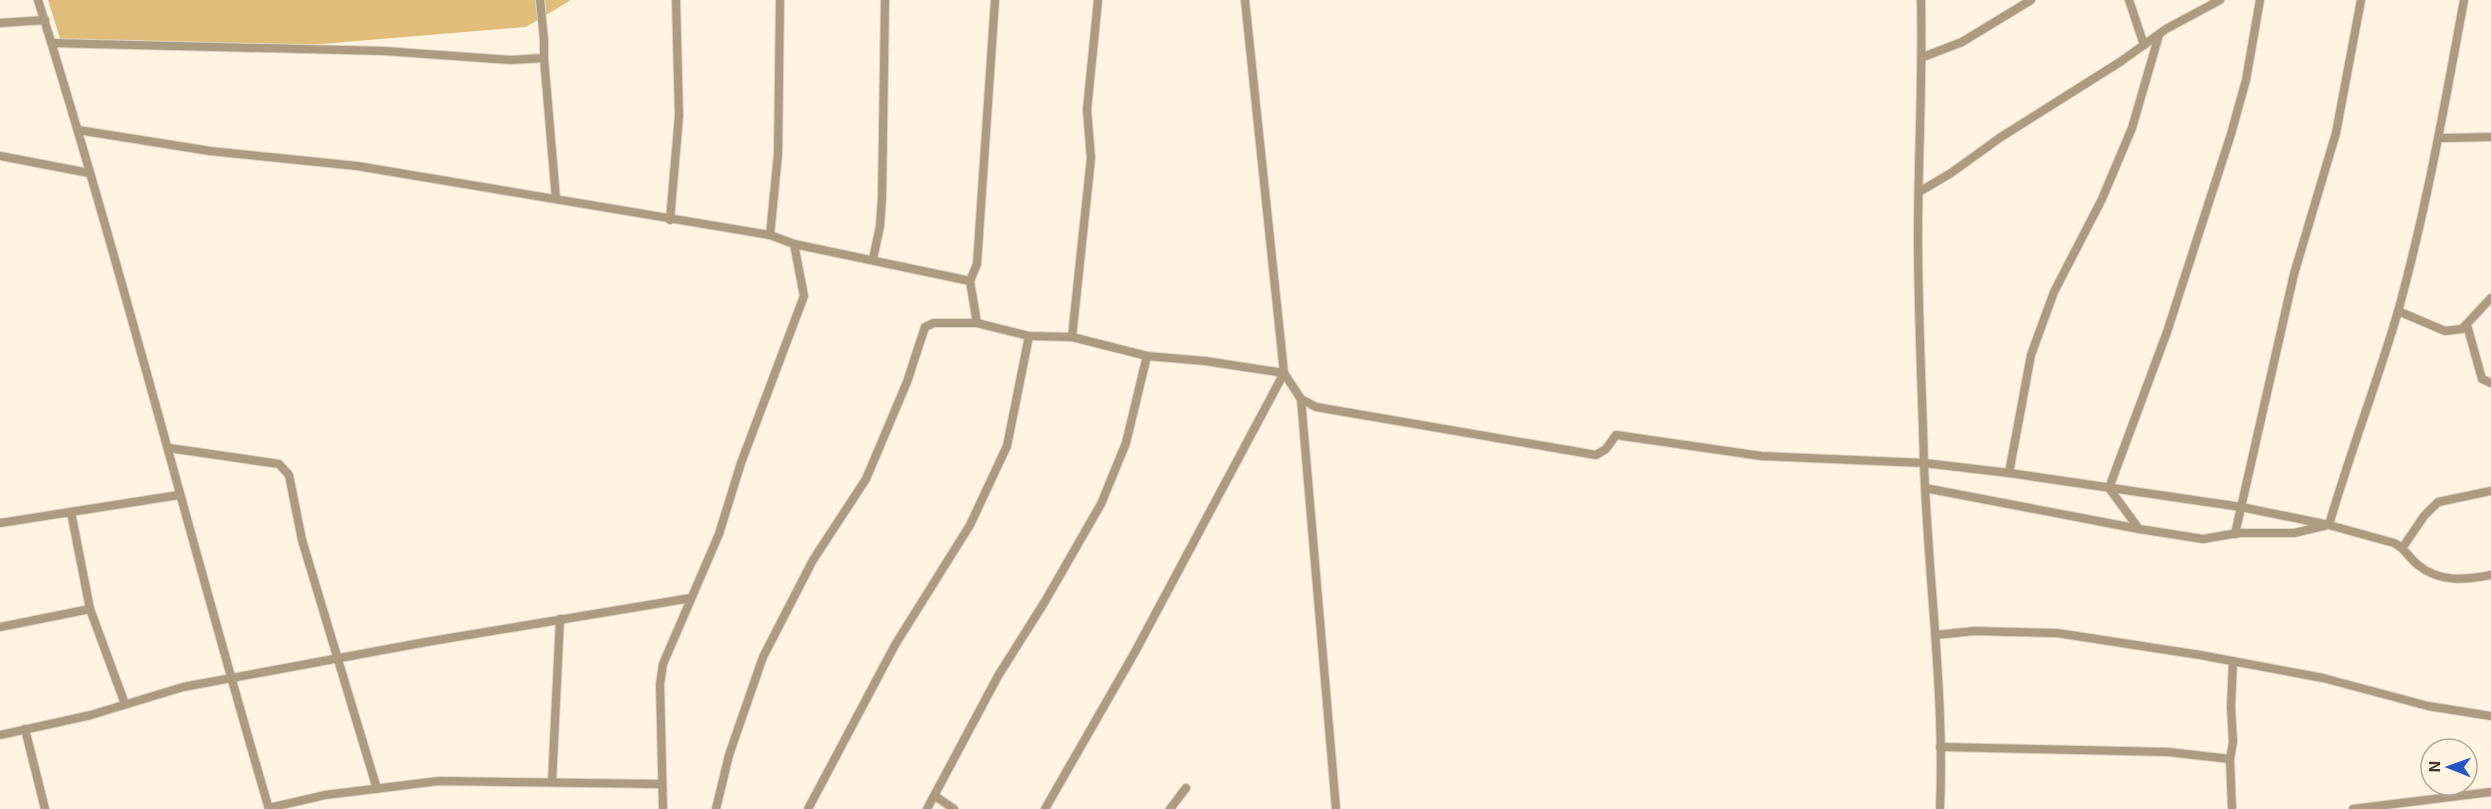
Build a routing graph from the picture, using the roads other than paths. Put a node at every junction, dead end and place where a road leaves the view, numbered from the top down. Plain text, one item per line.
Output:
1 (38, 0) edge
2 (540, 0) edge
3 (676, 0) edge
4 (780, 0) edge
5 (885, 0) edge
6 (995, 0) edge
7 (1098, 0) edge
8 (1245, 0) edge
9 (1921, 0) edge
10 (2031, 0) edge
11 (2129, 0) edge
12 (2220, 0) edge
13 (2260, 0) edge
14 (2361, 0) edge
15 (2464, 0) edge
16 (45, 20) junction
17 (0, 23) edge
18 (2159, 35) junction
19 (52, 44) junction
20 (2144, 45) junction
21 (1923, 57) junction
22 (544, 58) junction
23 (78, 130) junction
24 (2491, 137) edge
25 (2443, 138) dead end
26 (0, 156) edge
27 (89, 173) junction
28 (1919, 192) junction
29 (556, 199) junction
30 (670, 220) junction
31 (770, 235) junction
32 (794, 244) junction
33 (873, 259) junction
34 (970, 281) junction
35 (2491, 298) edge
36 (2398, 311) junction
37 (977, 323) junction
38 (2467, 325) junction
39 (1029, 336) junction
40 (1072, 337) junction
41 (1147, 356) junction
42 (1284, 373) junction
43 (2491, 383) edge
44 (1301, 399) junction
45 (169, 448) junction
46 (1924, 463) junction
47 (2009, 473) junction
48 (1925, 488) junction
49 (2109, 488) junction
50 (2491, 491) edge
51 (179, 495) junction
52 (2241, 507) junction
53 (71, 512) junction
54 (0, 523) edge
55 (2329, 525) junction
56 (2139, 529) junction
57 (2235, 534) junction
58 (2403, 547) junction
59 (2491, 575) edge
60 (691, 598) junction
61 (90, 609) junction
62 (560, 619) junction
63 (0, 627) edge
64 (1936, 635) junction
65 (339, 658) junction
66 (2233, 661) junction
67 (231, 678) junction
68 (125, 704) junction
69 (2491, 717) edge
70 (25, 729) junction
71 (0, 735) edge
72 (1940, 747) junction
73 (2230, 759) junction
74 (552, 782) junction
75 (661, 784) junction
76 (1186, 788) dead end
77 (377, 789) junction
78 (2491, 792) edge
79 (935, 796) junction
80 (269, 808) edge
81 (45, 809) edge
82 (663, 809) edge
83 (716, 809) edge
84 (808, 809) edge
85 (927, 809) edge
86 (954, 809) edge
87 (1045, 809) edge
88 (1170, 809) edge
89 (1336, 809) edge
90 (1940, 809) edge
91 (2232, 809) edge
92 (2353, 809) edge

1 - 16 street
2 - 22 street
3 - 30 street
4 - 31 street
5 - 33 street
6 - 34 street
7 - 40 street
8 - 42 street
9 - 21 street
10 - 21 street
11 - 20 street
12 - 18 street
13 - 49 street
14 - 52 street
15 - 36 street
16 - 17 street
16 - 19 street
18 - 20 street
18 - 47 street
19 - 22 street
19 - 23 street
20 - 28 street
21 - 28 street
22 - 29 street
23 - 27 street
23 - 29 street
24 - 25 street
26 - 27 street
27 - 45 street
28 - 46 street
29 - 30 street
30 - 31 street
31 - 32 street
32 - 33 street
32 - 60 street
33 - 34 street
34 - 37 street
35 - 38 street
36 - 38 street
36 - 55 street
37 - 39 street
37 - 83 street
38 - 43 street
39 - 40 street
39 - 84 street
40 - 41 street
41 - 42 street
41 - 79 street
42 - 44 street
42 - 87 street
44 - 46 street
44 - 89 street
45 - 51 street
45 - 65 street
46 - 47 street
46 - 48 street
47 - 49 street
48 - 56 street
48 - 64 street
49 - 52 street
49 - 56 street
50 - 58 street
51 - 53 street
51 - 67 street
52 - 55 street
52 - 57 street
53 - 54 street
53 - 61 street
55 - 57 street
55 - 58 street
56 - 57 street
58 - 59 street
60 - 62 street
60 - 75 street
61 - 63 street
61 - 68 street
62 - 65 street
62 - 74 street
64 - 66 street
64 - 72 street
65 - 67 street
65 - 77 street
66 - 69 street
66 - 73 street
67 - 68 street
67 - 80 street
68 - 70 street
70 - 71 street
70 - 81 street
72 - 73 street
72 - 90 street
73 - 91 street
74 - 75 street
74 - 77 street
75 - 82 street
76 - 88 street
77 - 80 street
78 - 92 street
79 - 85 street
79 - 86 street

